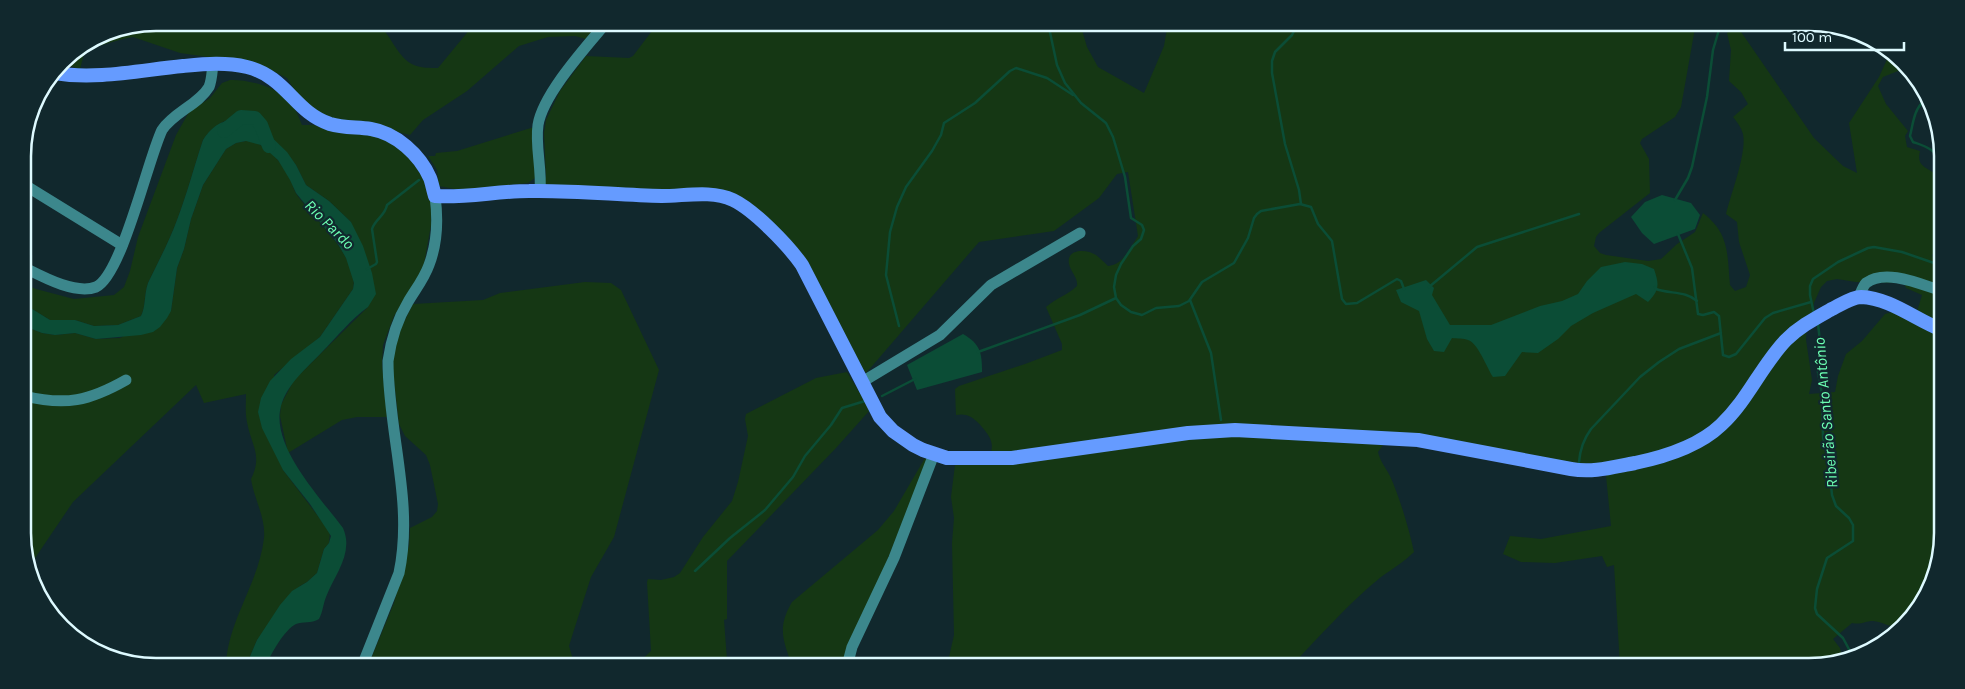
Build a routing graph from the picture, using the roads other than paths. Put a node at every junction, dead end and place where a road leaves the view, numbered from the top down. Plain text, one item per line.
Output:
1 (599, 32) edge
2 (213, 64) junction
3 (63, 74) edge
4 (32, 189) edge
5 (540, 191) junction
6 (435, 196) junction
7 (1080, 233) dead end
8 (122, 245) junction
9 (32, 271) edge
10 (1934, 288) edge
11 (1858, 297) junction
12 (1934, 326) edge
13 (126, 380) dead end
14 (862, 382) junction
15 (31, 397) edge
16 (934, 454) junction
17 (365, 658) edge
18 (849, 658) edge

1 - 5 street
2 - 3 main road
2 - 6 main road
2 - 8 street
4 - 8 street
5 - 6 main road
5 - 14 main road
6 - 17 street
7 - 14 street
8 - 9 street
10 - 11 street
11 - 12 main road
11 - 16 main road
13 - 15 street
14 - 16 main road
16 - 18 street

